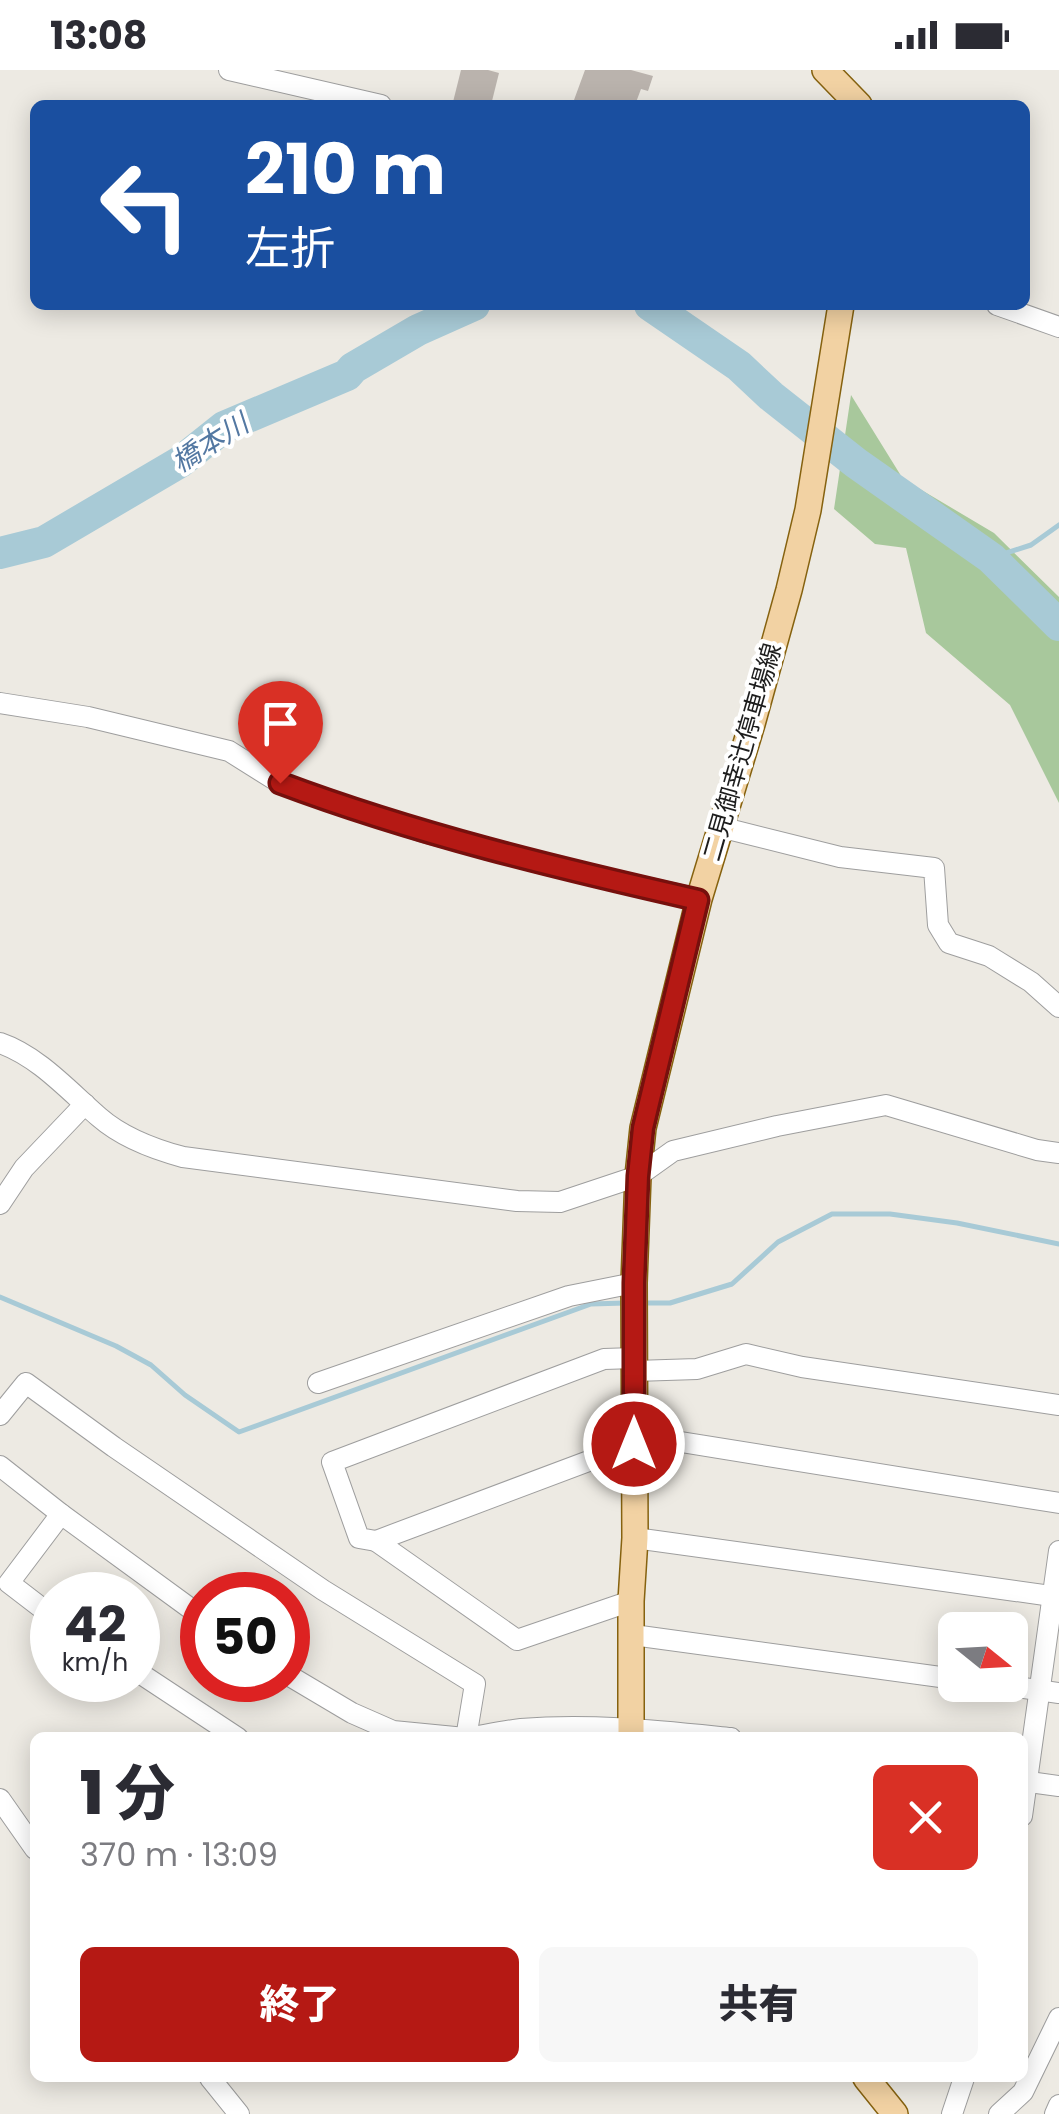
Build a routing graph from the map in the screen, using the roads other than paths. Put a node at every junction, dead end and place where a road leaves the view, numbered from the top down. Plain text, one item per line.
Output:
1 (229, 70) edge
2 (825, 70) edge
3 (359, 100) edge
4 (855, 100) edge
5 (839, 310) edge
6 (1011, 310) edge
7 (1059, 327) edge
8 (0, 703) edge
9 (720, 827) junction
10 (698, 900) junction
11 (1059, 1006) edge
12 (0, 1043) edge
13 (85, 1104) junction
14 (1059, 1153) edge
15 (638, 1176) junction
16 (0, 1204) edge
17 (634, 1285) junction
18 (634, 1364) junction
19 (318, 1383) dead end
20 (1059, 1404) edge
21 (0, 1415) edge
22 (634, 1444) junction
23 (0, 1466) edge
24 (1059, 1503) edge
25 (61, 1514) junction
26 (635, 1538) junction
27 (376, 1541) junction
28 (1059, 1550) edge
29 (1055, 1596) edge
30 (30, 1600) edge
31 (180, 1601) edge
32 (631, 1601) junction
33 (633, 1635) junction
34 (938, 1677) edge
35 (310, 1688) edge
36 (160, 1690) edge
37 (1049, 1691) edge
38 (212, 1731) edge
39 (403, 1732) edge
40 (467, 1732) edge
41 (502, 1732) edge
42 (554, 1732) edge
43 (634, 1732) edge
44 (1028, 1773) edge
45 (1028, 1781) edge
46 (1059, 1786) edge
47 (0, 1799) edge
48 (30, 1842) edge
49 (1059, 2018) edge
50 (1053, 2049) edge
51 (213, 2082) edge
52 (869, 2082) edge
53 (963, 2082) edge
54 (1059, 2105) edge
55 (239, 2114) edge
56 (895, 2114) edge
57 (952, 2114) edge
58 (1000, 2114) edge
59 (1055, 2114) edge

1 - 3 street
2 - 4 main road
5 - 9 main road, 二見御幸辻停車場線
6 - 7 street
8 - 10 street
9 - 10 main road, 二見御幸辻停車場線
9 - 11 street
10 - 15 main road, 二見御幸辻停車場線
12 - 13 street
13 - 15 street
13 - 16 street
14 - 15 street
15 - 17 main road, 二見御幸辻停車場線
17 - 18 main road, 二見御幸辻停車場線
17 - 19 street
18 - 20 street
18 - 22 main road, 二見御幸辻停車場線
18 - 27 street
21 - 40 street
22 - 24 street
22 - 26 main road, 二見御幸辻停車場線
22 - 27 street
23 - 25 street
25 - 30 street
25 - 31 street
26 - 29 street
26 - 32 main road, 二見御幸辻停車場線
27 - 32 street
28 - 29 street
29 - 37 street
32 - 33 main road, 二見御幸辻停車場線
33 - 34 street
33 - 43 main road, 二見御幸辻停車場線
35 - 39 street
36 - 38 street
37 - 44 street
41 - 42 street
45 - 46 street
47 - 48 street
49 - 50 street
50 - 58 street
51 - 55 street
52 - 56 main road
53 - 57 street
54 - 59 street

